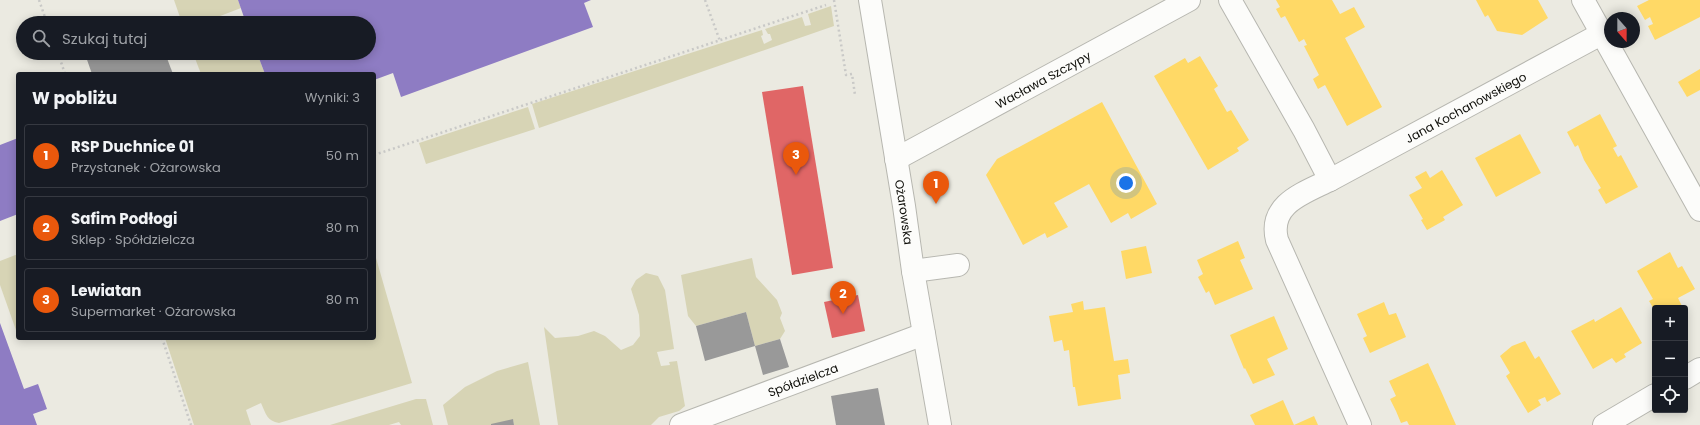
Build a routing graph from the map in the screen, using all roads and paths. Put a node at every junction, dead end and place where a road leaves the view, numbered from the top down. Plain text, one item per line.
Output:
1 (39, 0) edge
2 (705, 0) edge
3 (834, 0) edge
4 (870, 0) edge
5 (1189, 0) edge
6 (1230, 0) edge
7 (1583, 0) edge
8 (826, 5) dead end
9 (45, 16) edge
10 (1601, 34) junction
11 (720, 41) junction
12 (60, 60) edge
13 (64, 72) edge
14 (855, 95) dead end
15 (376, 154) edge
16 (896, 159) junction
17 (1330, 180) junction
18 (1700, 210) edge
19 (958, 265) dead end
20 (913, 271) junction
21 (924, 334) junction
22 (163, 340) edge
23 (1700, 369) edge
24 (1687, 377) edge
25 (1652, 397) edge
26 (190, 425) edge
27 (681, 425) edge
28 (940, 425) edge
29 (1360, 425) edge
30 (1604, 425) edge

1 - 9 path
2 - 11 path
3 - 14 path
4 - 16 street, Ożarowska
5 - 16 street, Wacława Szczypy
6 - 17 street
7 - 10 street
8 - 11 path
10 - 17 street, Jana Kochanowskiego
10 - 18 street
11 - 15 path
12 - 13 path
16 - 20 street, Ożarowska
17 - 29 street, Jana Kochanowskiego
19 - 20 street
20 - 21 street, Ożarowska
21 - 27 street, Spółdzielcza
21 - 28 street, Ożarowska
22 - 26 path
23 - 24 street
25 - 30 street

